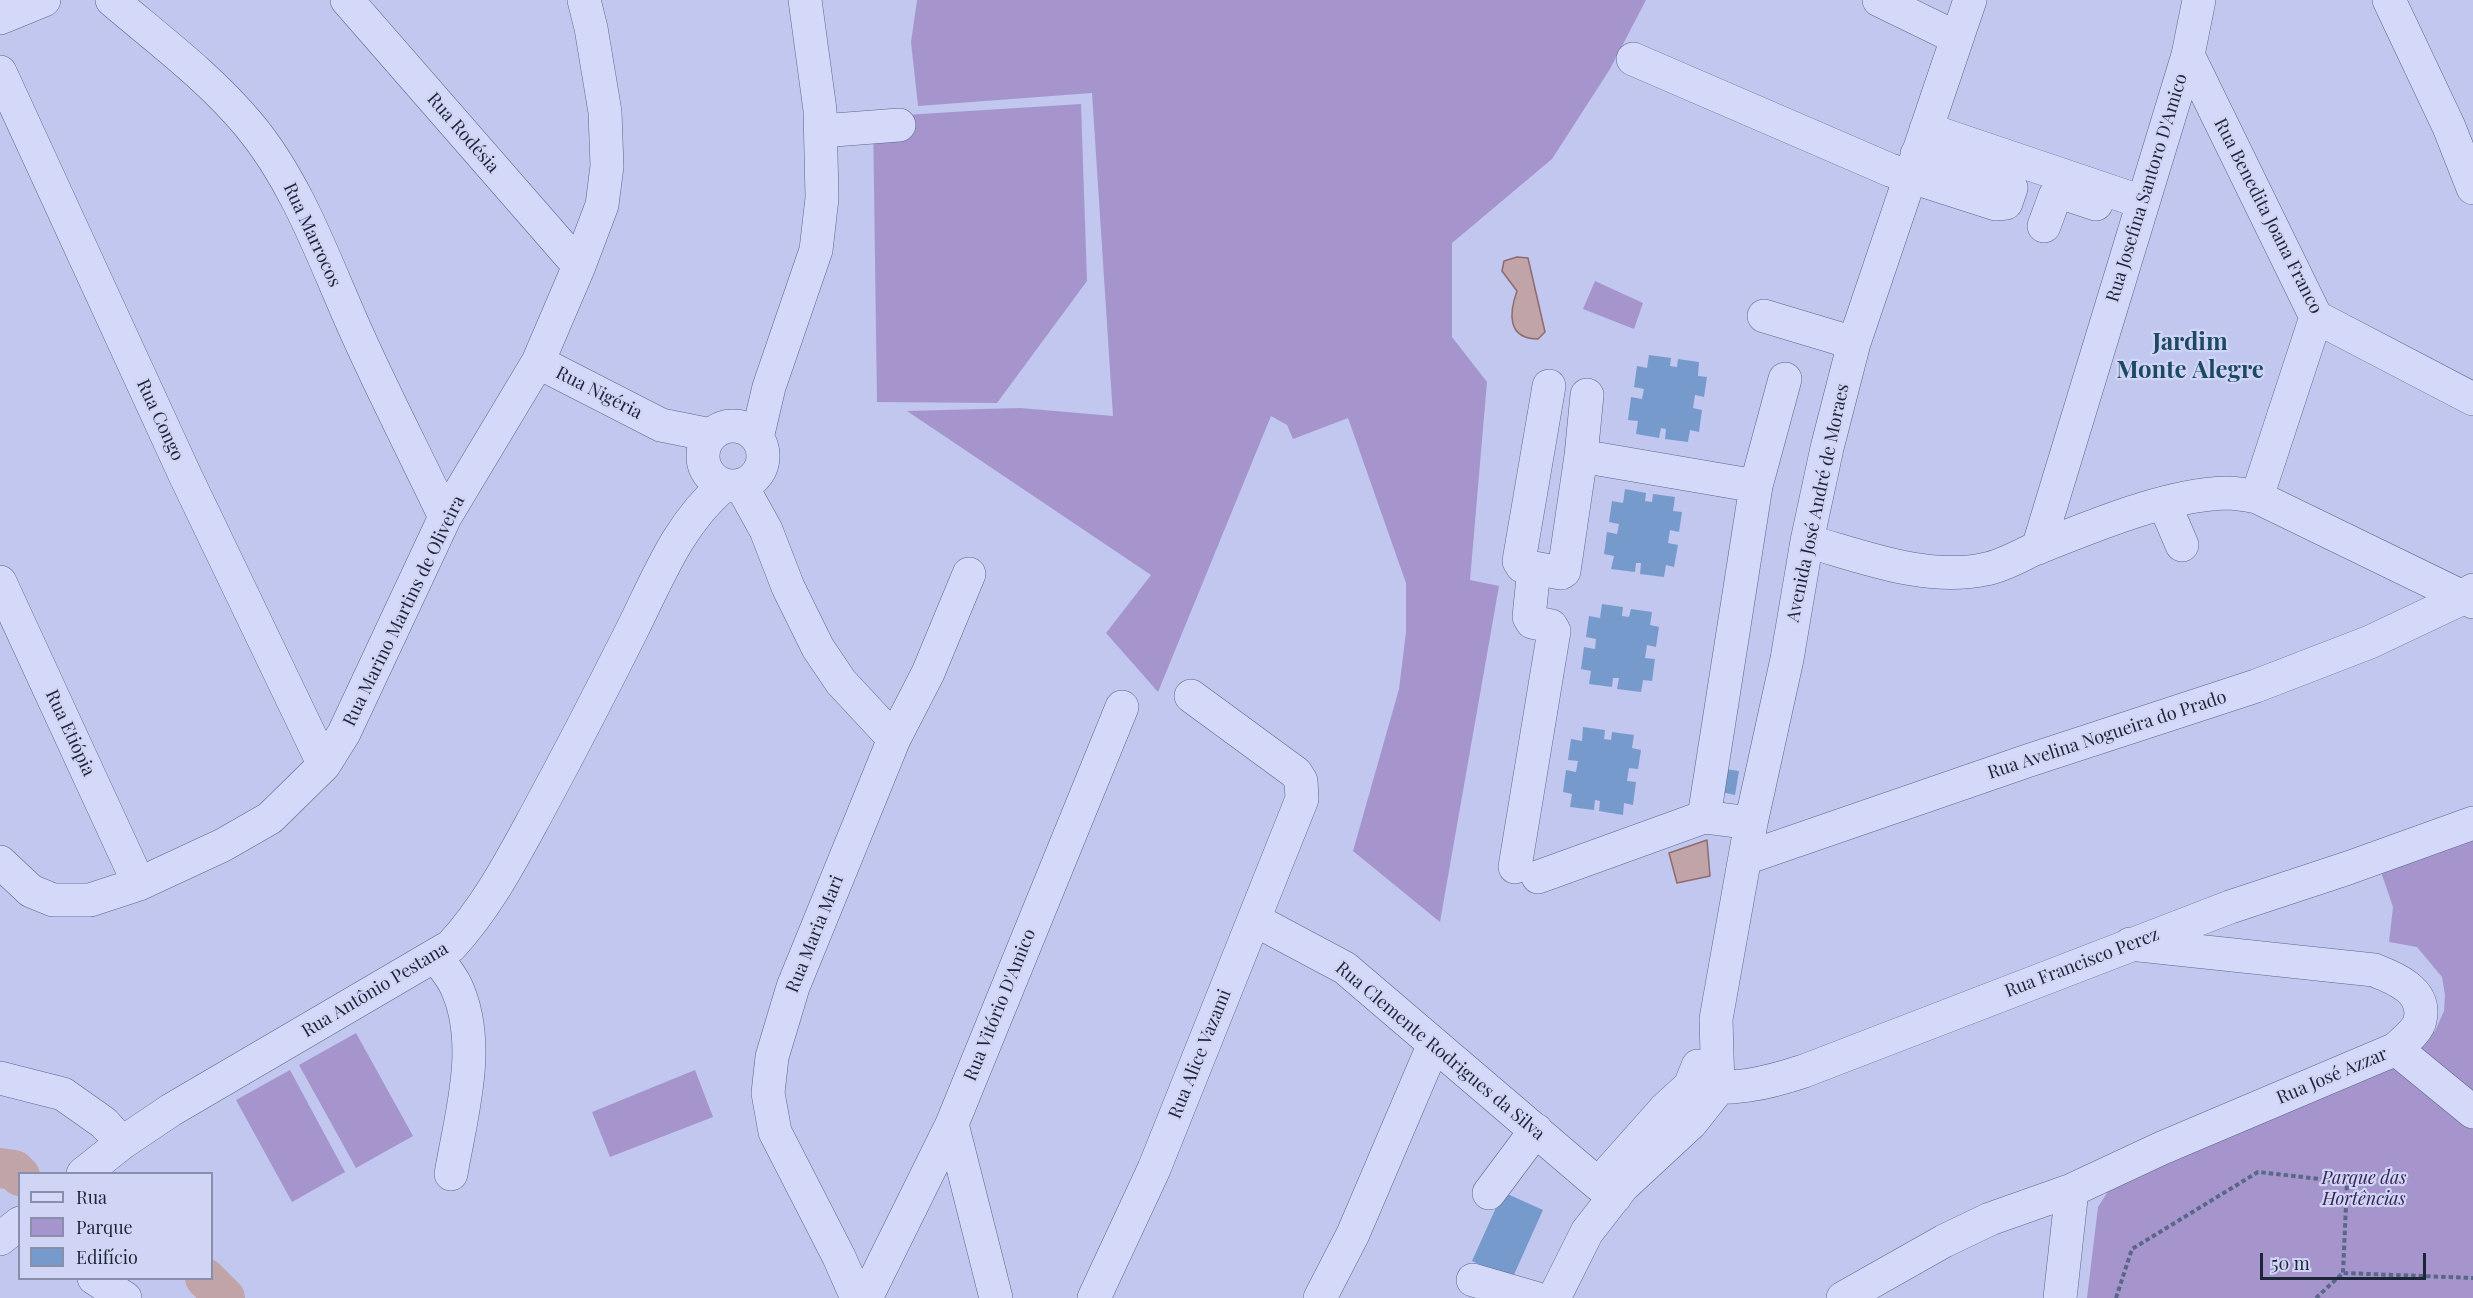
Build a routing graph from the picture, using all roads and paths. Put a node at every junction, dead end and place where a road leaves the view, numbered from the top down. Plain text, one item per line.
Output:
1 (44, 0) edge
2 (112, 0) edge
3 (347, 0) edge
4 (584, 0) edge
5 (805, 0) edge
6 (1879, 0) edge
7 (1970, 0) edge
8 (2199, 0) edge
9 (2389, 0) edge
10 (0, 18) edge
11 (1957, 38) junction
12 (2187, 55) junction
13 (1633, 59) dead end
14 (0, 72) edge
15 (899, 125) dead end
16 (820, 131) junction
17 (1918, 154) junction
18 (2473, 188) edge
19 (2140, 210) junction
20 (2044, 226) dead end
21 (579, 266) junction
22 (1764, 316) dead end
23 (2316, 317) junction
24 (1854, 343) junction
25 (538, 362) junction
26 (1785, 378) dead end
27 (1549, 386) dead end
28 (1587, 395) dead end
29 (2473, 399) edge
30 (1581, 456) junction
31 (728, 460) junction
32 (1756, 486) junction
33 (2257, 497) junction
34 (2164, 503) junction
35 (446, 517) junction
36 (1807, 541) junction
37 (2182, 545) dead end
38 (2038, 548) junction
39 (1534, 568) junction
40 (969, 574) dead end
41 (0, 582) edge
42 (2470, 597) edge
43 (1191, 696) dead end
44 (1122, 707) dead end
45 (894, 740) junction
46 (324, 765) junction
47 (1704, 817) junction
48 (1751, 823) junction
49 (2473, 823) edge
50 (1746, 858) junction
51 (0, 862) edge
52 (139, 884) junction
53 (1255, 920) junction
54 (2130, 944) junction
55 (435, 956) junction
56 (1434, 1044) junction
57 (2396, 1049) junction
58 (0, 1078) edge
59 (1704, 1088) junction
60 (2473, 1112) edge
61 (952, 1124) junction
62 (1536, 1130) junction
63 (105, 1150) edge
64 (451, 1174) dead end
65 (1606, 1190) junction
66 (2072, 1190) junction
67 (1489, 1193) dead end
68 (2343, 1273) junction
69 (2473, 1278) edge
70 (97, 1280) edge
71 (1473, 1280) dead end
72 (124, 1298) edge
73 (857, 1298) edge
74 (866, 1298) edge
75 (996, 1298) edge
76 (1094, 1298) edge
77 (1320, 1298) edge
78 (1534, 1298) edge
79 (1554, 1298) edge
80 (1843, 1298) edge
81 (2060, 1298) edge
82 (2116, 1298) edge
83 (2316, 1298) edge

1 - 10 street
2 - 35 street, Rua Marrocos
3 - 21 street, Rua Rodésia
4 - 21 street, Rua Marino Martins de Oliveira
5 - 16 street, Rua Antônio Pestana
6 - 11 street
7 - 11 street, Avenida José André de Moraes
8 - 12 street, Rua Josefina Santoro D'Amico
9 - 18 street
11 - 17 street, Avenida José André de Moraes
12 - 19 street, Rua Josefina Santoro D'Amico
12 - 23 street, Rua Benedita Joana Franco
13 - 17 street
14 - 46 street, Rua Congo
15 - 16 street
16 - 31 street, Rua Antônio Pestana
17 - 19 street
17 - 24 street, Avenida José André de Moraes
19 - 20 street
19 - 38 street, Rua Josefina Santoro D'Amico
21 - 25 street, Rua Marino Martins de Oliveira
22 - 24 street
23 - 29 street, Rua Benedita Joana Franco
23 - 33 street
24 - 36 street, Avenida José André de Moraes
25 - 31 street, Rua Nigéria
25 - 35 street, Rua Marino Martins de Oliveira
26 - 32 street
27 - 39 street
28 - 30 street
30 - 32 street
30 - 39 street
31 - 45 street, Rua Nigéria
31 - 55 street, Rua Antônio Pestana
32 - 47 street
33 - 34 street
33 - 42 street
34 - 37 street
34 - 38 street
35 - 46 street, Rua Marino Martins de Oliveira
36 - 38 street
36 - 48 street, Avenida José André de Moraes
39 - 47 street
40 - 45 street, Rua Maria Mari
41 - 52 street, Rua Etiópia
42 - 50 street, Rua Avelina Nogueira do Prado
43 - 53 street, Rua Alice Vazami
44 - 61 street, Rua Vitório D'Amico
45 - 73 street, Rua Maria Mari
46 - 52 street, Rua Marino Martins de Oliveira
47 - 48 street
48 - 50 street, Avenida José André de Moraes
49 - 54 street, Rua Francisco Perez
50 - 59 street, Avenida José André de Moraes
51 - 52 street, Rua Marino Martins de Oliveira
53 - 56 street, Rua Clemente Rodrigues da Silva
53 - 76 street, Rua Alice Vazami
54 - 57 street, Rua José Azzar
54 - 59 street, Rua Francisco Perez
55 - 63 street, Rua Antônio Pestana
55 - 64 street
56 - 62 street, Rua Clemente Rodrigues da Silva
56 - 77 street
57 - 60 street
57 - 66 street, Rua José Azzar
58 - 63 street
59 - 65 street
61 - 74 street, Rua Vitório D'Amico
61 - 75 street
62 - 65 street, Rua Clemente Rodrigues da Silva
62 - 67 street
65 - 78 street
65 - 79 street
66 - 80 street, Rua José Azzar
66 - 81 street
68 - 69 path
68 - 82 path
68 - 83 path
70 - 72 street
71 - 78 street

